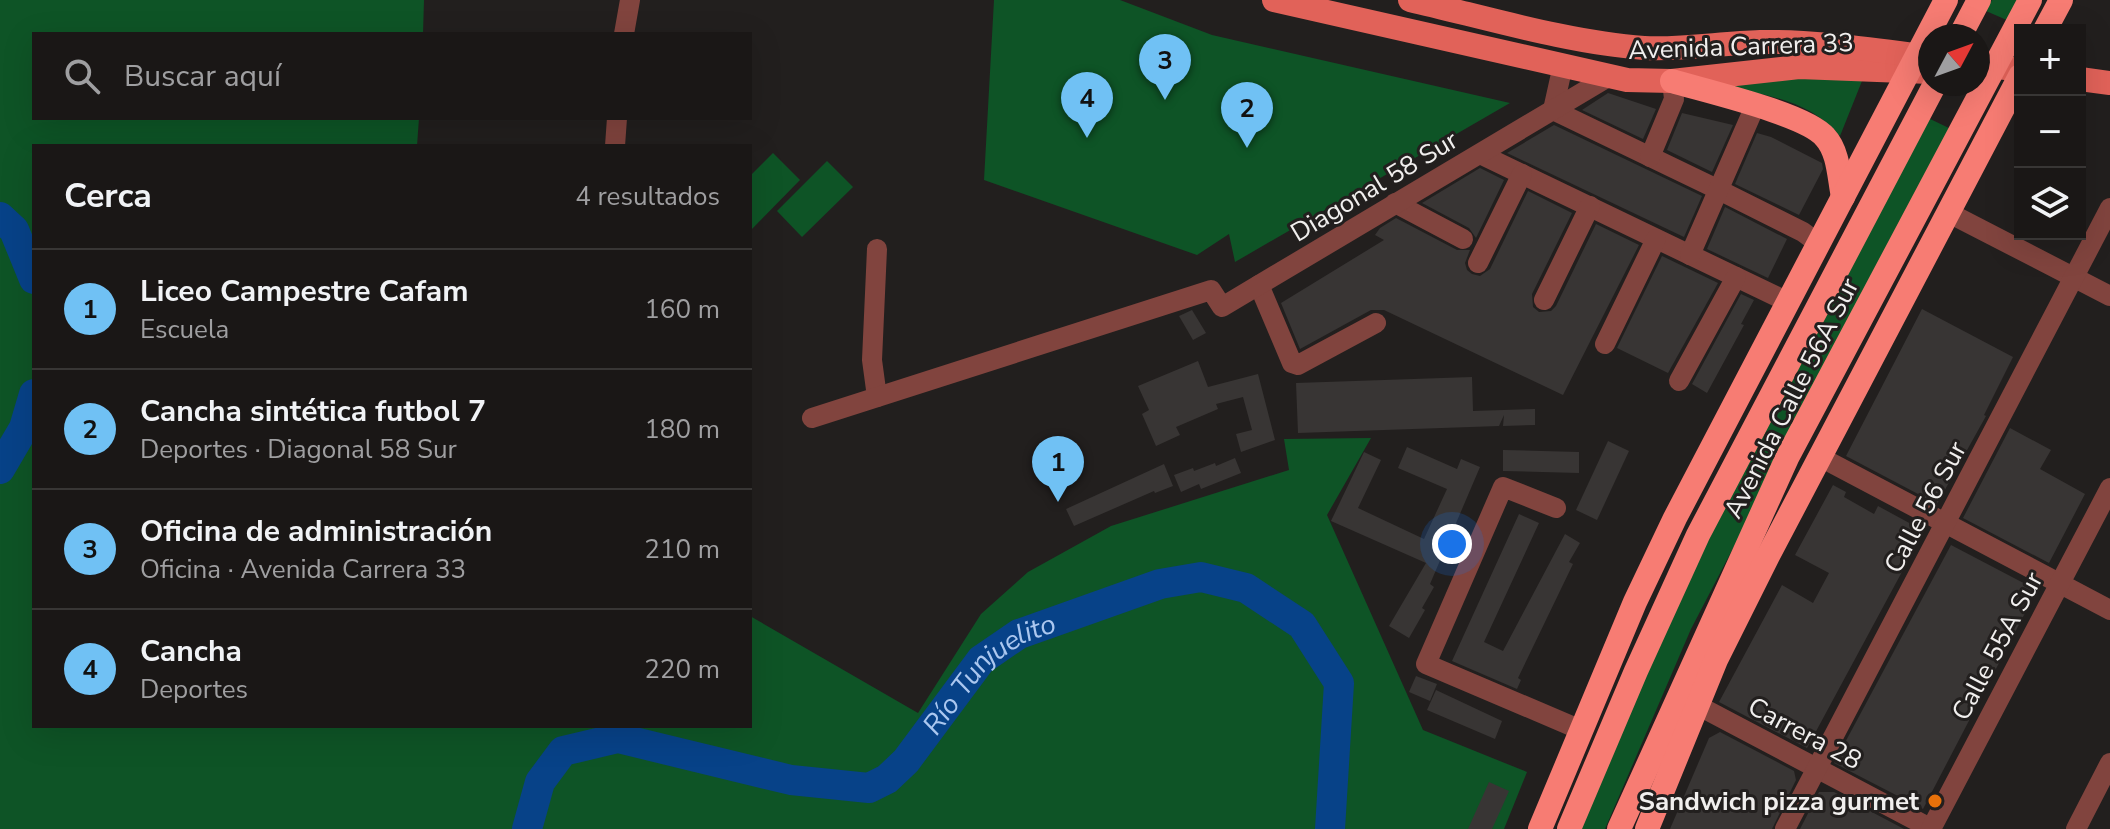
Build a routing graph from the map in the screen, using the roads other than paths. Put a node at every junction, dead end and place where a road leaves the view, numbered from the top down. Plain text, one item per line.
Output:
1 (630, 0) edge
2 (1274, 0) edge
3 (1410, 0) edge
4 (1946, 0) edge
5 (1979, 0) edge
6 (2030, 0) edge
7 (2061, 0) edge
8 (1937, 24) edge
9 (1966, 24) edge
10 (2048, 24) edge
11 (624, 32) edge
12 (1569, 36) junction
13 (1668, 49) junction
14 (1990, 62) edge
15 (1918, 63) edge
16 (1918, 64) edge
17 (1563, 65) junction
18 (1990, 68) edge
19 (1918, 69) edge
20 (2014, 71) edge
21 (1610, 76) junction
22 (2086, 80) edge
23 (1672, 81) junction
24 (2110, 83) edge
25 (2014, 84) edge
26 (1929, 96) edge
27 (1972, 96) edge
28 (1755, 106) junction
29 (1553, 110) junction
30 (617, 120) edge
31 (615, 144) edge
32 (1480, 154) junction
33 (1650, 157) junction
34 (1522, 174) junction
35 (1717, 189) junction
36 (1843, 197) junction
37 (1395, 203) junction
38 (1590, 206) junction
39 (2110, 208) edge
40 (1949, 213) junction
41 (1463, 239) dead end
42 (1656, 239) junction
43 (1819, 244) junction
44 (877, 249) dead end
45 (1690, 255) junction
46 (1478, 263) dead end
47 (1736, 277) junction
48 (2074, 278) junction
49 (1259, 285) junction
50 (2110, 296) edge
51 (1544, 300) dead end
52 (1788, 302) junction
53 (1896, 314) junction
54 (1376, 323) dead end
55 (1802, 334) junction
56 (1605, 344) dead end
57 (1834, 369) junction
58 (1750, 375) junction
59 (1679, 381) dead end
60 (877, 397) junction
61 (812, 418) dead end
62 (1820, 457) junction
63 (2110, 488) edge
64 (1556, 508) dead end
65 (1946, 523) junction
66 (2060, 583) junction
67 (2110, 610) edge
68 (1697, 705) junction
69 (1581, 730) junction
70 (2110, 763) edge
71 (1817, 768) junction
72 (1540, 829) edge
73 (1568, 829) edge
74 (1619, 829) edge
75 (1647, 829) edge
76 (1785, 829) edge
77 (1931, 829) edge
78 (2076, 829) edge

1 - 11 street
2 - 17 main road, Avenida Carrera 33
3 - 12 main road, Avenida Carrera 33
4 - 8 highway, Avenida Calle 56A Sur
5 - 9 highway
6 - 14 highway, Avenida Calle 56A Sur
7 - 10 highway
12 - 13 main road, Avenida Carrera 33
12 - 17 main road
13 - 15 main road, Avenida Carrera 33
13 - 21 main road
16 - 23 main road, Avenida Carrera 33
17 - 21 main road, Avenida Carrera 33
17 - 29 street
18 - 20 main road
19 - 36 highway, Avenida Calle 56A Sur
21 - 23 main road, Avenida Carrera 33
21 - 29 street, Diagonal 58 Sur
22 - 24 main road
23 - 28 highway
23 - 33 street
25 - 40 highway, Avenida Calle 56A Sur
26 - 55 highway, Avenida Calle 56A Sur
27 - 57 highway, Avenida Calle 56A Sur
28 - 35 street
28 - 36 highway
29 - 32 street, Diagonal 58 Sur
29 - 33 street
30 - 31 street
32 - 34 street
32 - 37 street, Diagonal 58 Sur
33 - 35 street
34 - 38 street
34 - 46 street
35 - 43 street
35 - 45 street
36 - 43 highway, Avenida Calle 56A Sur
37 - 41 street
37 - 49 street, Diagonal 58 Sur
38 - 42 street
38 - 51 street
39 - 48 street, Calle 56 Sur
40 - 48 street
40 - 53 highway, Avenida Calle 56A Sur
42 - 45 street
42 - 56 street
43 - 52 highway, Avenida Calle 56A Sur
44 - 60 street
45 - 47 street
47 - 52 street
47 - 59 street
48 - 50 street
48 - 65 street, Calle 56 Sur
49 - 54 street
49 - 60 street, Diagonal 58 Sur
52 - 58 highway, Avenida Calle 56A Sur
53 - 57 highway
53 - 62 highway, Avenida Calle 56A Sur
55 - 58 highway
55 - 73 highway, Avenida Calle 56A Sur
57 - 74 highway, Avenida Calle 56A Sur
58 - 69 highway, Avenida Calle 56A Sur
60 - 61 street
62 - 65 street
62 - 68 highway, Avenida Calle 56A Sur
63 - 66 street, Calle 55A Sur
64 - 69 street
65 - 66 street
65 - 71 street, Calle 56 Sur
66 - 67 street
66 - 77 street, Calle 55A Sur
68 - 71 street, Carrera 28
68 - 75 highway, Avenida Calle 56A Sur
69 - 72 highway, Avenida Calle 56A Sur
69 - 73 highway
70 - 78 street
71 - 76 street, Calle 56 Sur
71 - 77 street, Carrera 28

